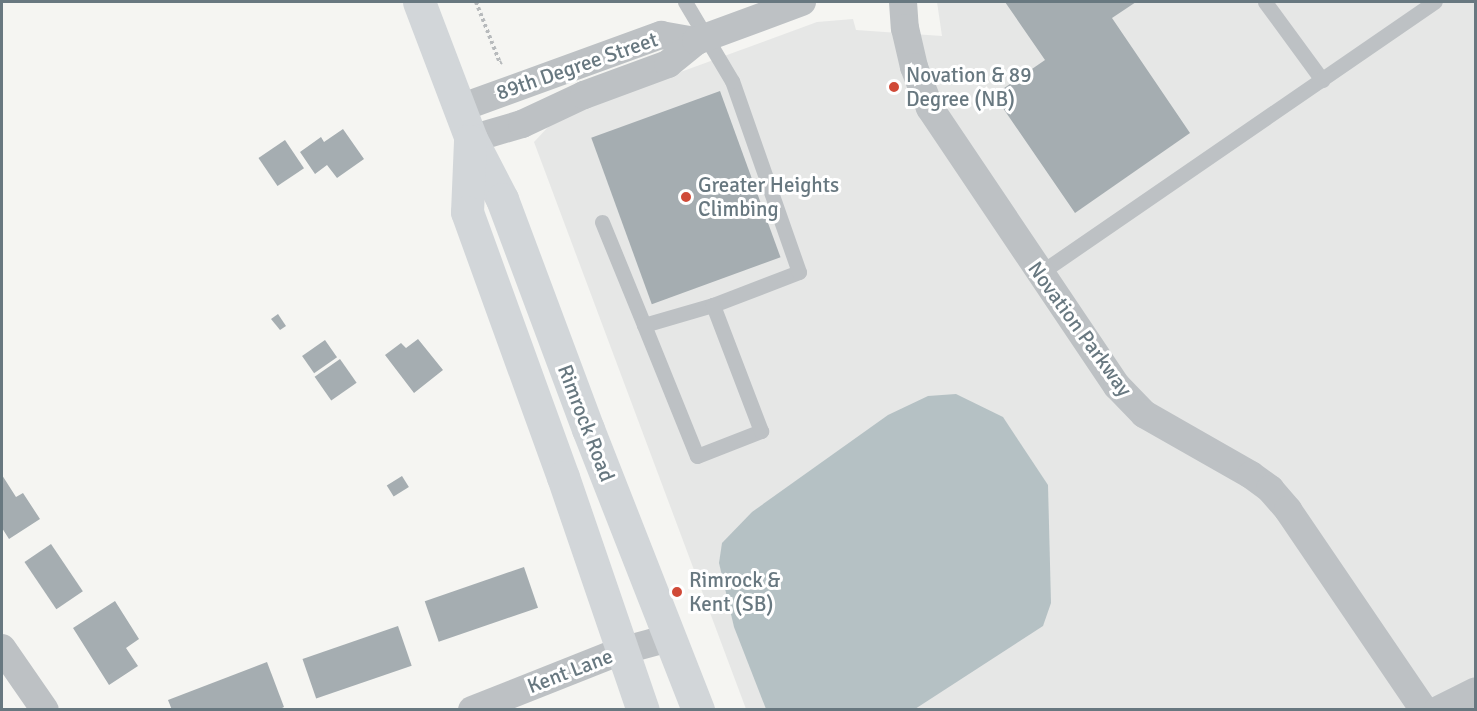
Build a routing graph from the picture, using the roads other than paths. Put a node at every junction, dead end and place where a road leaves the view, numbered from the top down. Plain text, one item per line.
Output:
1 (419, 2) edge
2 (686, 2) edge
3 (799, 2) edge
4 (903, 2) edge
5 (1265, 2) edge
6 (1435, 2) edge
7 (700, 39) junction
8 (1322, 80) junction
9 (460, 108) junction
10 (471, 139) junction
11 (602, 222) dead end
12 (1040, 273) junction
13 (713, 305) junction
14 (644, 325) junction
15 (669, 638) junction
16 (2, 648) edge
17 (621, 651) junction
18 (1476, 691) edge
19 (45, 710) edge
20 (472, 710) edge
21 (643, 710) edge
22 (698, 710) edge
23 (1424, 710) edge
24 (1438, 710) edge

1 - 9 main road, Rimrock Road
2 - 7 lane
3 - 7 street, 89th Degree Street
4 - 12 street, Novation Parkway
5 - 8 lane
6 - 8 lane
7 - 9 street, 89th Degree Street
7 - 10 street, 89th Degree Street
7 - 13 lane
8 - 12 lane
9 - 10 main road, Rimrock Road
10 - 15 main road, Rimrock Road
10 - 17 main road, Rimrock Road
11 - 14 lane
12 - 23 street, Novation Parkway
13 - 14 lane
13 - 14 lane
15 - 17 street, Kent Lane
15 - 22 main road, Rimrock Road
16 - 19 street
17 - 20 street, Kent Lane
17 - 21 main road, Rimrock Road
18 - 24 street

